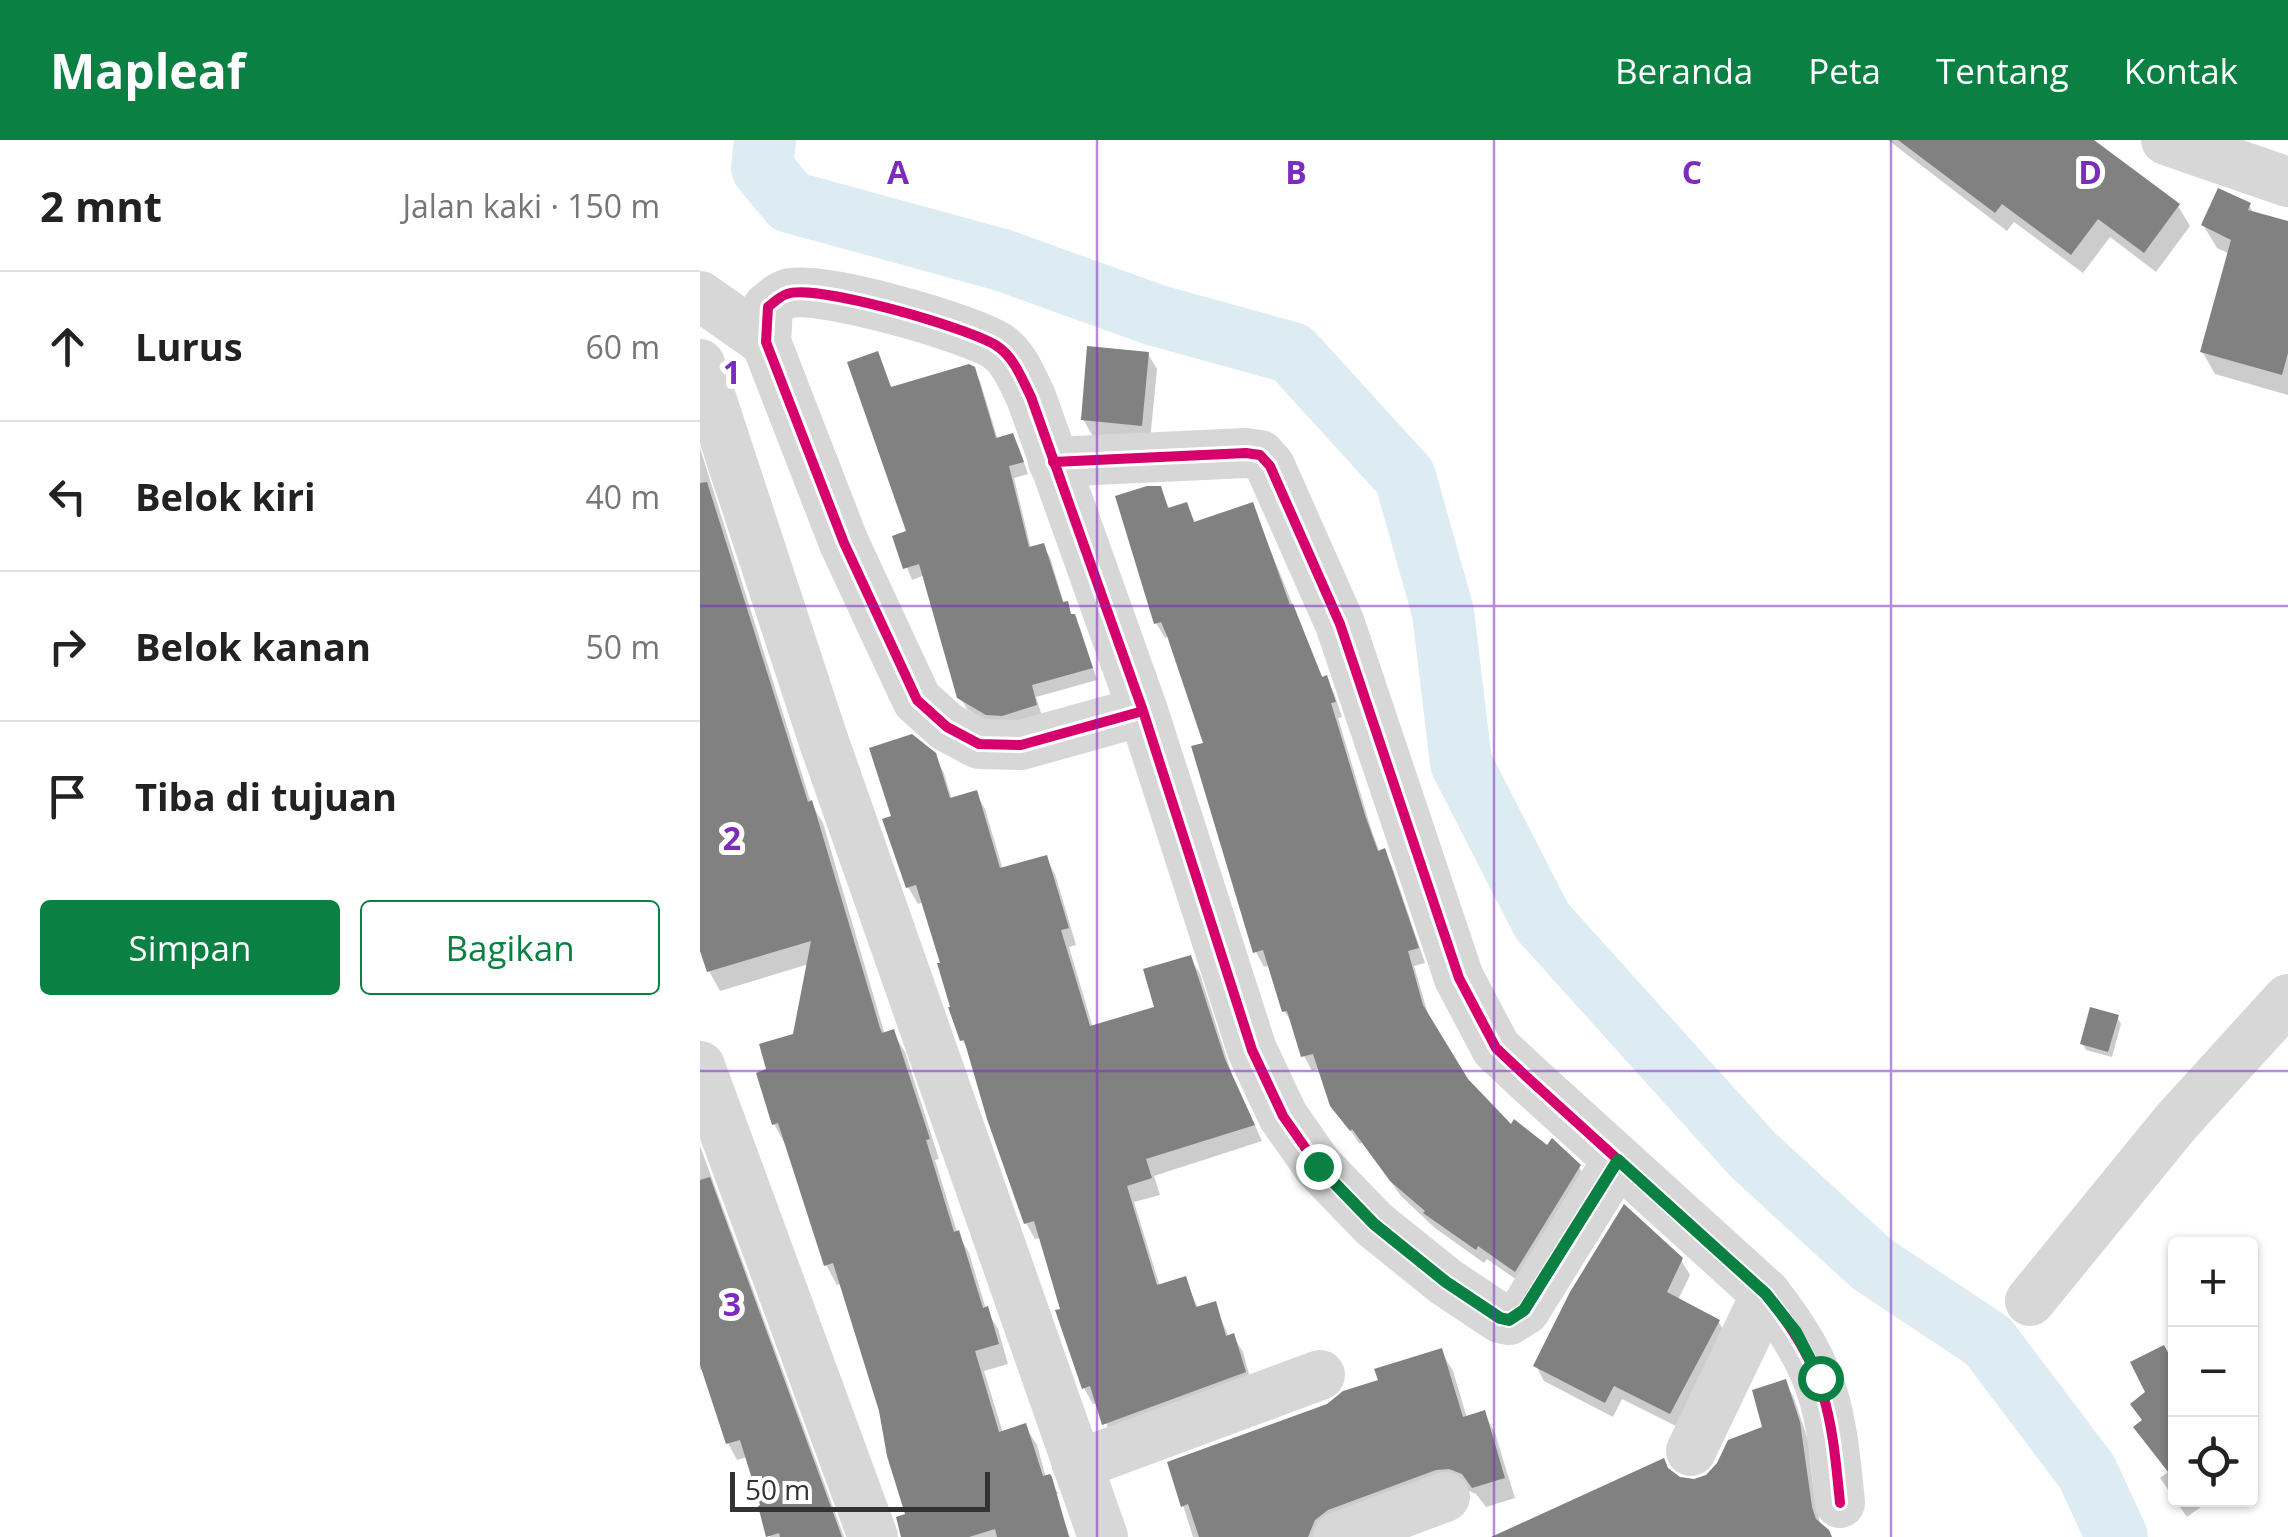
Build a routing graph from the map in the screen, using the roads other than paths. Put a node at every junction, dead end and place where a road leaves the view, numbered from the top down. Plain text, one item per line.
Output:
1 (2166, 140) edge
2 (2288, 182) edge
3 (700, 296) edge
4 (766, 342) junction
5 (700, 364) edge
6 (1052, 462) junction
7 (1143, 712) junction
8 (2288, 998) edge
9 (700, 1066) edge
10 (1618, 1160) junction
11 (1766, 1294) junction
12 (2030, 1301) dead end
13 (1320, 1376) dead end
14 (1691, 1451) dead end
15 (1077, 1465) junction
16 (1445, 1497) dead end
17 (1840, 1504) dead end
18 (873, 1537) edge
19 (1103, 1537) edge
20 (1338, 1537) edge

1 - 2 street
3 - 4 street
4 - 6 street
4 - 7 street
5 - 15 street
6 - 7 street
6 - 10 street
7 - 10 street
8 - 12 street
9 - 18 street
10 - 11 street
11 - 14 street
11 - 17 street
13 - 15 street
15 - 19 street
16 - 20 street

